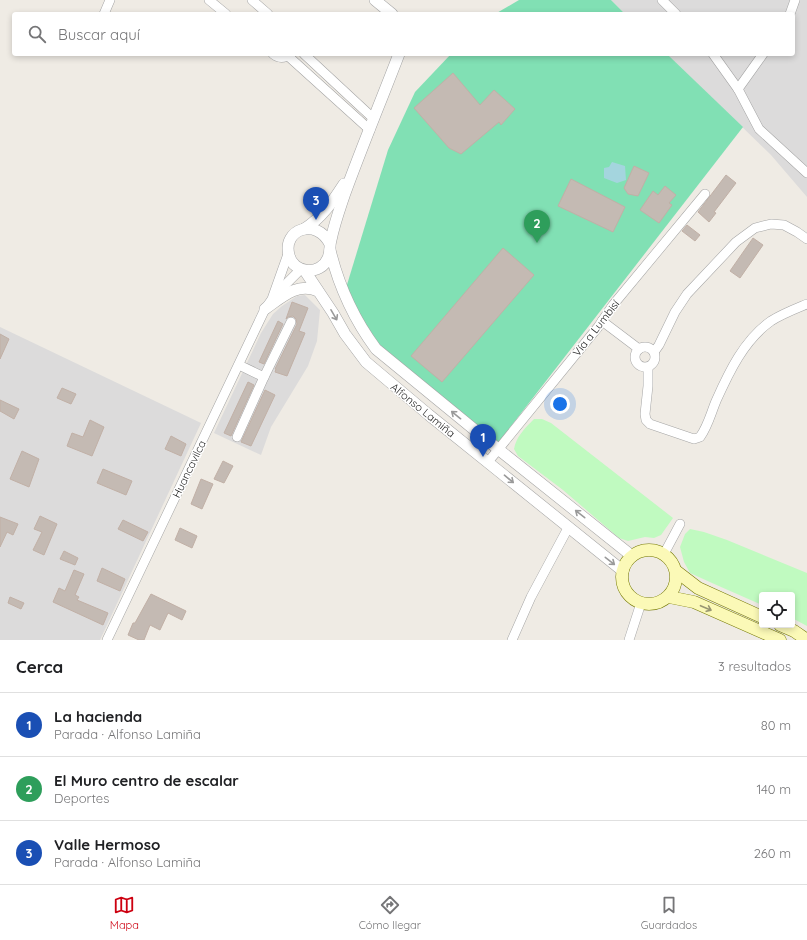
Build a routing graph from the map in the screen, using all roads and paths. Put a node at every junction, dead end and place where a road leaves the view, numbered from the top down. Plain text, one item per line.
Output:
1 (110, 0) edge
2 (209, 0) edge
3 (252, 0) edge
4 (375, 0) edge
5 (662, 0) edge
6 (795, 0) edge
7 (105, 12) edge
8 (224, 12) edge
9 (266, 12) edge
10 (390, 12) edge
11 (674, 12) edge
12 (791, 12) edge
13 (291, 56) edge
14 (306, 56) edge
15 (398, 56) edge
16 (714, 56) edge
17 (762, 56) edge
18 (738, 89) junction
19 (374, 119) junction
20 (370, 130) junction
21 (363, 148) junction
22 (807, 173) edge
23 (705, 194) dead end
24 (304, 229) junction
25 (807, 239) edge
26 (330, 247) junction
27 (288, 254) junction
28 (303, 270) junction
29 (318, 291) junction
30 (272, 299) junction
31 (807, 304) edge
32 (265, 309) junction
33 (602, 321) junction
34 (291, 322) dead end
35 (639, 349) junction
36 (654, 352) junction
37 (239, 365) junction
38 (648, 367) junction
39 (264, 377) junction
40 (237, 437) dead end
41 (498, 449) junction
42 (488, 462) junction
43 (680, 524) dead end
44 (568, 528) junction
45 (664, 554) junction
46 (632, 556) junction
47 (623, 571) junction
48 (676, 572) junction
49 (669, 597) junction
50 (641, 603) junction
51 (759, 616) edge
52 (787, 628) edge
53 (107, 640) edge
54 (512, 640) edge
55 (629, 640) edge
56 (780, 640) edge
57 (807, 640) edge

1 - 7 street
2 - 8 street
3 - 9 street
4 - 10 street
5 - 11 street
6 - 12 street
13 - 20 street
14 - 19 street
15 - 19 street
16 - 18 street
17 - 18 street
18 - 22 street
19 - 20 street
20 - 21 street
21 - 24 street
21 - 26 street
23 - 33 street, Vía a Lumbisí
24 - 26 street
24 - 27 street
25 - 36 street
26 - 28 street
41 -> 26 street, Alfonso Lamiña
27 - 28 street
27 - 30 street, Huancavilca
28 - 29 street, Alfonso Lamiña
28 - 30 street, Huancavilca
29 - 32 street
29 -> 42 street, Alfonso Lamiña
30 - 32 street, Huancavilca
31 - 38 street
32 - 37 street, Huancavilca
33 - 35 street
33 - 41 street, Vía a Lumbisí
34 - 39 street
35 - 36 street
35 - 38 street
36 - 38 street
37 - 39 street
37 - 53 street, Huancavilca
39 - 40 street
41 - 42 street, Vía a Lumbisí
46 -> 41 street, Alfonso Lamiña
42 -> 44 street, Alfonso Lamiña
43 - 45 street
44 -> 47 street, Alfonso Lamiña
44 - 54 street
45 - 46 main road
45 - 48 main road
46 - 47 main road
47 - 50 main road
48 - 49 main road
48 - 51 main road
49 - 50 main road
49 -> 56 main road
50 - 55 street
52 - 57 main road

